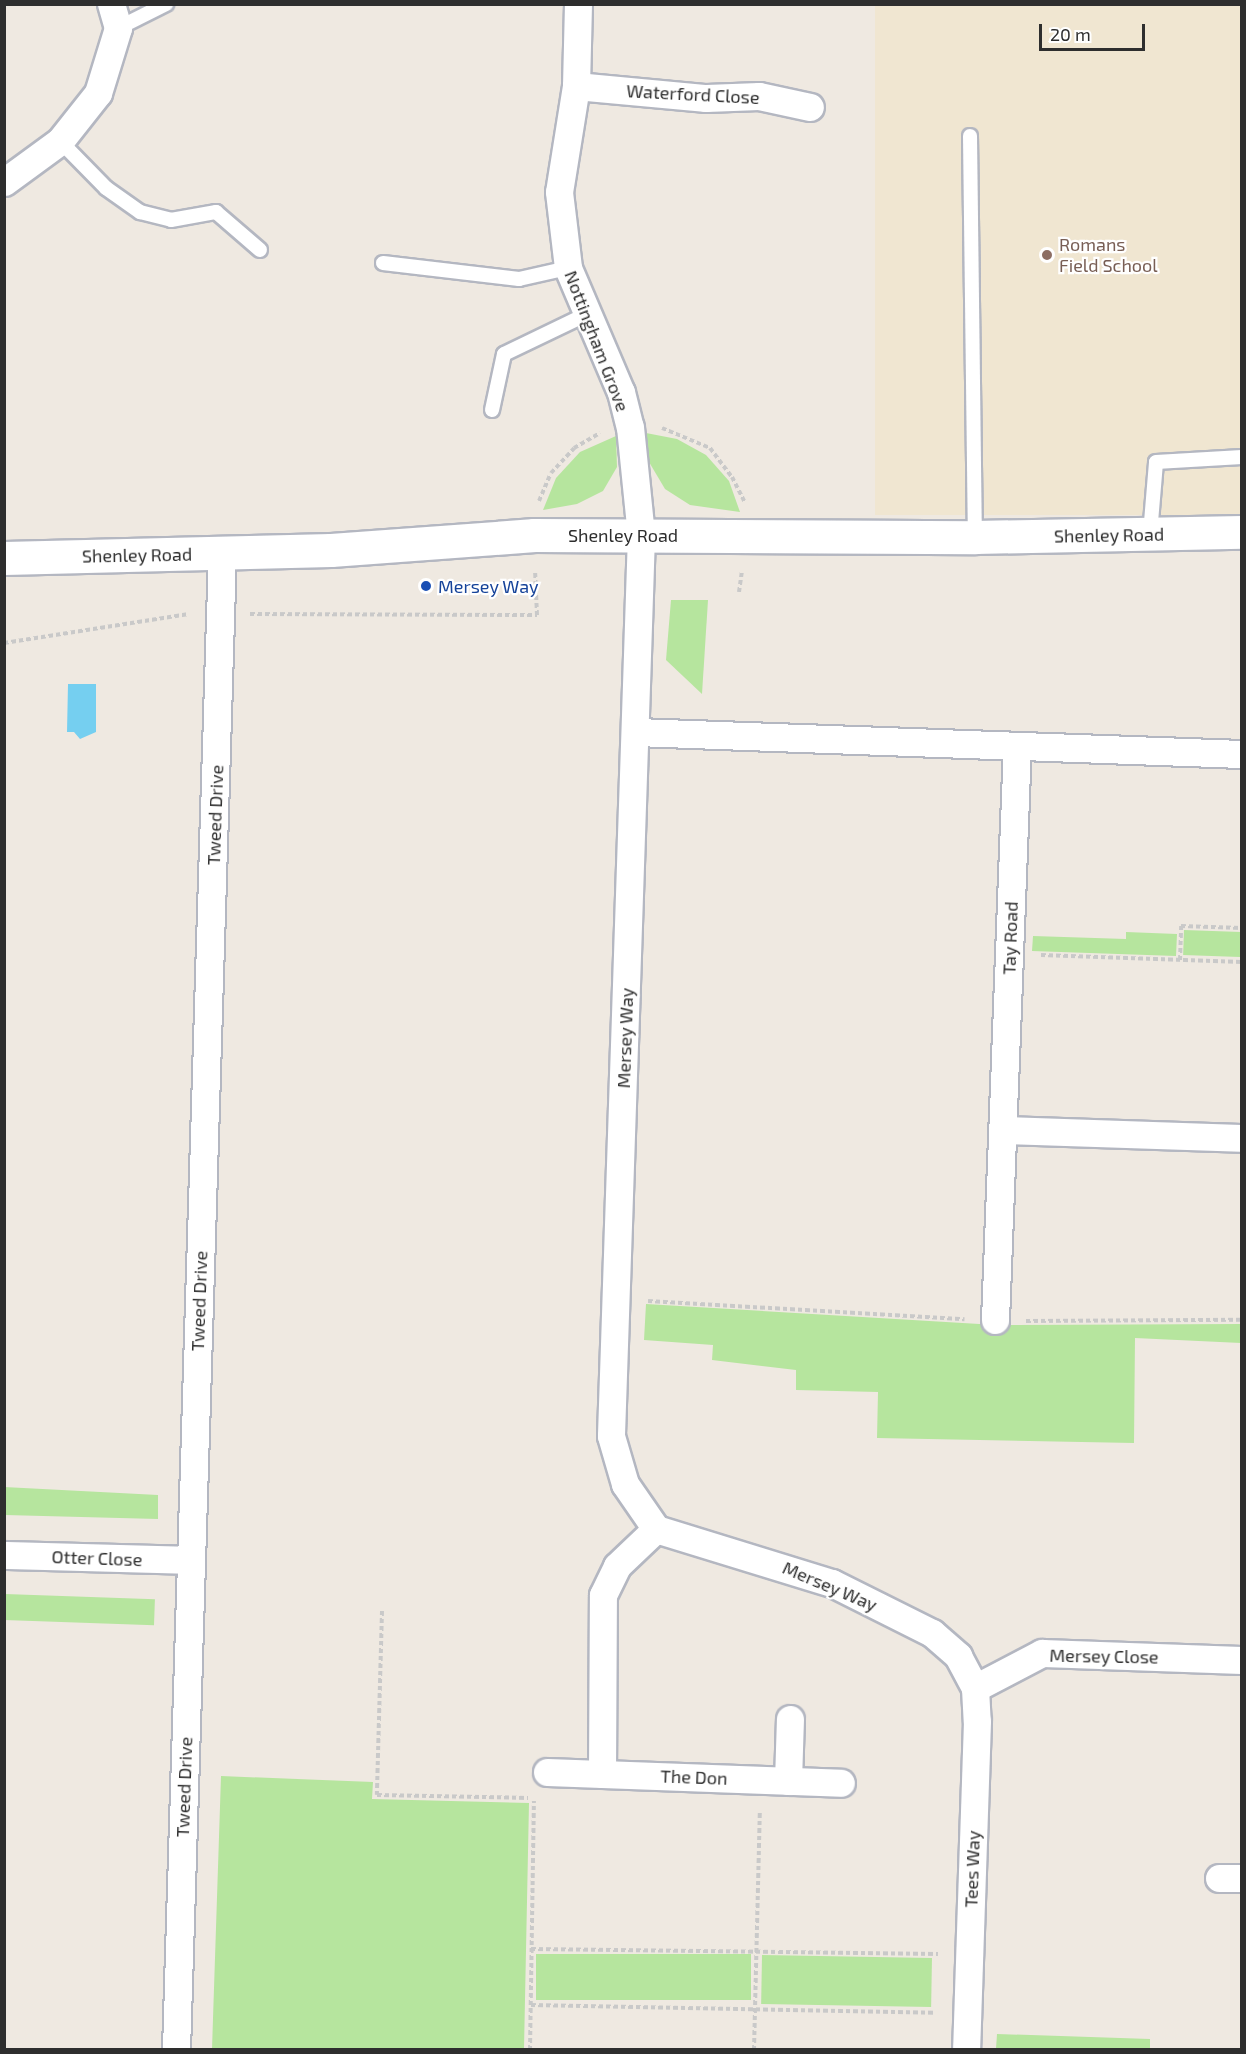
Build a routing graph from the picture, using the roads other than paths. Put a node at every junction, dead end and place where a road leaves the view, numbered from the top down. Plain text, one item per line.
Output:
1 (166, 4) edge
2 (578, 4) edge
3 (114, 16) edge
4 (576, 86) junction
5 (810, 107) dead end
6 (970, 136) dead end
7 (60, 141) junction
8 (4, 182) edge
9 (260, 250) dead end
10 (383, 264) dead end
11 (568, 268) junction
12 (587, 314) junction
13 (492, 410) dead end
14 (1242, 457) edge
15 (1242, 532) edge
16 (1150, 534) junction
17 (641, 535) junction
18 (975, 537) junction
19 (222, 553) junction
20 (4, 558) edge
21 (636, 732) junction
22 (1017, 746) junction
23 (1242, 754) edge
24 (1003, 1130) junction
25 (1242, 1138) edge
26 (996, 1320) road end
27 (656, 1529) junction
28 (4, 1555) edge
29 (190, 1560) junction
30 (1242, 1660) edge
31 (975, 1688) junction
32 (790, 1719) dead end
33 (602, 1774) junction
34 (541, 1781) road end
35 (788, 1781) junction
36 (841, 1782) dead end
37 (176, 2049) edge
38 (966, 2049) edge

1 - 3 lane
2 - 4 street, Nottingham Grove
3 - 7 street
4 - 5 street, Waterford Close
4 - 11 street, Nottingham Grove
6 - 18 lane
7 - 8 street
7 - 9 lane
10 - 11 lane
11 - 12 street, Nottingham Grove
12 - 13 lane
12 - 17 street, Nottingham Grove
14 - 16 lane
15 - 16 street, Shenley Road
16 - 18 street, Shenley Road
17 - 18 street, Shenley Road
17 - 19 street, Shenley Road
17 - 21 street, Mersey Way
19 - 20 street, Shenley Road
19 - 29 street, Tweed Drive
21 - 22 street
21 - 27 street, Mersey Way
22 - 23 street
22 - 24 street, Tay Road
24 - 25 street
24 - 26 street, Tay Road
27 - 31 street, Mersey Way
27 - 33 street
28 - 29 street, Otter Close
29 - 37 street, Tweed Drive
30 - 31 street, Mersey Close
31 - 38 street, Tees Way
32 - 35 street
33 - 34 street, The Don
33 - 35 street, The Don
35 - 36 street, The Don

